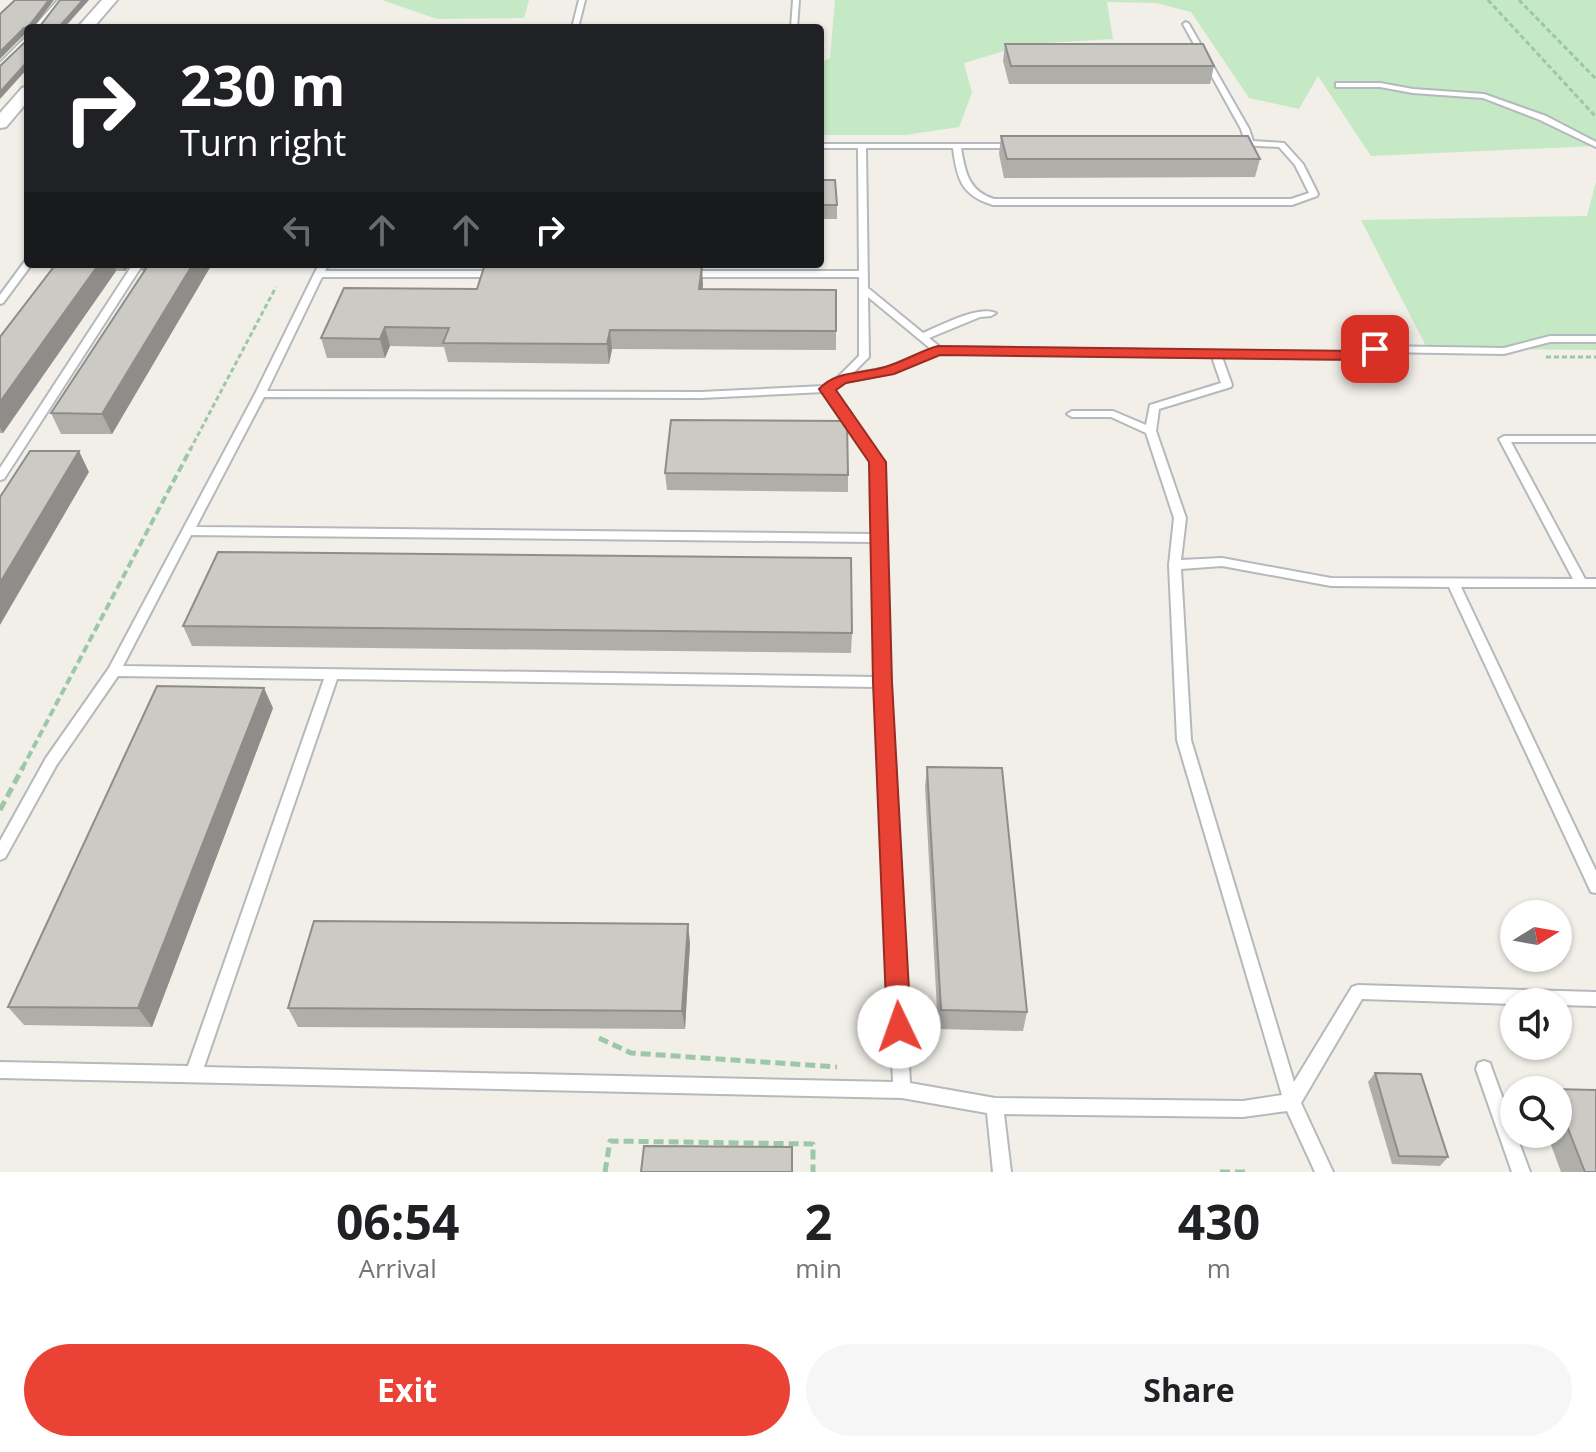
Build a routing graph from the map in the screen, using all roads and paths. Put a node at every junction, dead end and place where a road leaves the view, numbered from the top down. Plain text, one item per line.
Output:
1 (62, 0) edge
2 (110, 0) edge
3 (582, 0) edge
4 (796, 0) edge
5 (1488, 0) edge
6 (1519, 0) edge
7 (40, 24) edge
8 (89, 24) edge
9 (576, 24) edge
10 (794, 24) edge
11 (1186, 24) dead end
12 (24, 41) edge
13 (0, 67) edge
14 (1596, 79) edge
15 (1339, 85) dead end
16 (24, 95) edge
17 (3, 115) edge
18 (1596, 117) edge
19 (1250, 143) junction
20 (1234, 144) edge
21 (1596, 145) edge
22 (824, 146) edge
23 (957, 146) junction
24 (1018, 146) edge
25 (862, 147) junction
26 (24, 268) edge
27 (135, 268) edge
28 (321, 269) edge
29 (506, 274) edge
30 (677, 274) edge
31 (864, 274) junction
32 (276, 287) dead end
33 (865, 290) junction
34 (0, 301) edge
35 (991, 313) dead end
36 (922, 337) junction
37 (1596, 339) edge
38 (938, 350) junction
39 (1216, 354) junction
40 (841, 379) junction
41 (827, 389) junction
42 (260, 394) junction
43 (1072, 414) dead end
44 (1151, 431) junction
45 (1596, 439) edge
46 (0, 476) edge
47 (188, 531) junction
48 (878, 538) junction
49 (1175, 565) junction
50 (1581, 583) junction
51 (1596, 583) edge
52 (1454, 585) junction
53 (114, 671) junction
54 (332, 675) junction
55 (883, 682) junction
56 (0, 810) edge
57 (0, 854) edge
58 (1596, 887) edge
59 (1596, 999) edge
60 (599, 1038) dead end
61 (854, 1068) dead end
62 (1484, 1069) dead end
63 (0, 1070) edge
64 (193, 1074) junction
65 (902, 1090) junction
66 (1292, 1102) junction
67 (995, 1106) junction
68 (605, 1172) edge
69 (813, 1172) edge
70 (1002, 1172) edge
71 (1220, 1172) edge
72 (1250, 1172) edge
73 (1324, 1172) edge
74 (1521, 1172) edge

1 - 7 lane
2 - 8 street
3 - 9 lane
4 - 10 lane
5 - 18 path
6 - 14 path
11 - 19 lane
12 - 13 lane
15 - 21 lane
16 - 17 street
19 - 20 lane
19 - 23 lane
22 - 25 lane
23 - 24 lane
23 - 25 lane
25 - 31 lane
26 - 34 lane
27 - 46 lane
28 - 29 lane
28 - 42 lane
30 - 31 lane
31 - 33 lane
32 - 56 path
33 - 36 lane
33 - 40 lane
35 - 36 lane
36 - 38 lane
37 - 39 lane
38 - 39 lane
38 - 40 lane
39 - 44 lane
40 - 41 lane
41 - 42 lane
41 - 48 lane
42 - 47 lane
43 - 44 lane
44 - 49 lane
45 - 50 lane
47 - 48 lane
47 - 53 lane
48 - 55 lane
49 - 52 lane
49 - 66 lane
50 - 51 lane
50 - 52 lane
52 - 58 lane
53 - 54 lane
53 - 57 lane
54 - 55 lane
54 - 64 lane
55 - 65 lane
59 - 66 lane
60 - 61 path
62 - 74 lane
63 - 64 lane
64 - 65 lane
65 - 67 lane
66 - 67 lane
66 - 73 lane
67 - 70 lane
68 - 69 path
71 - 72 path

